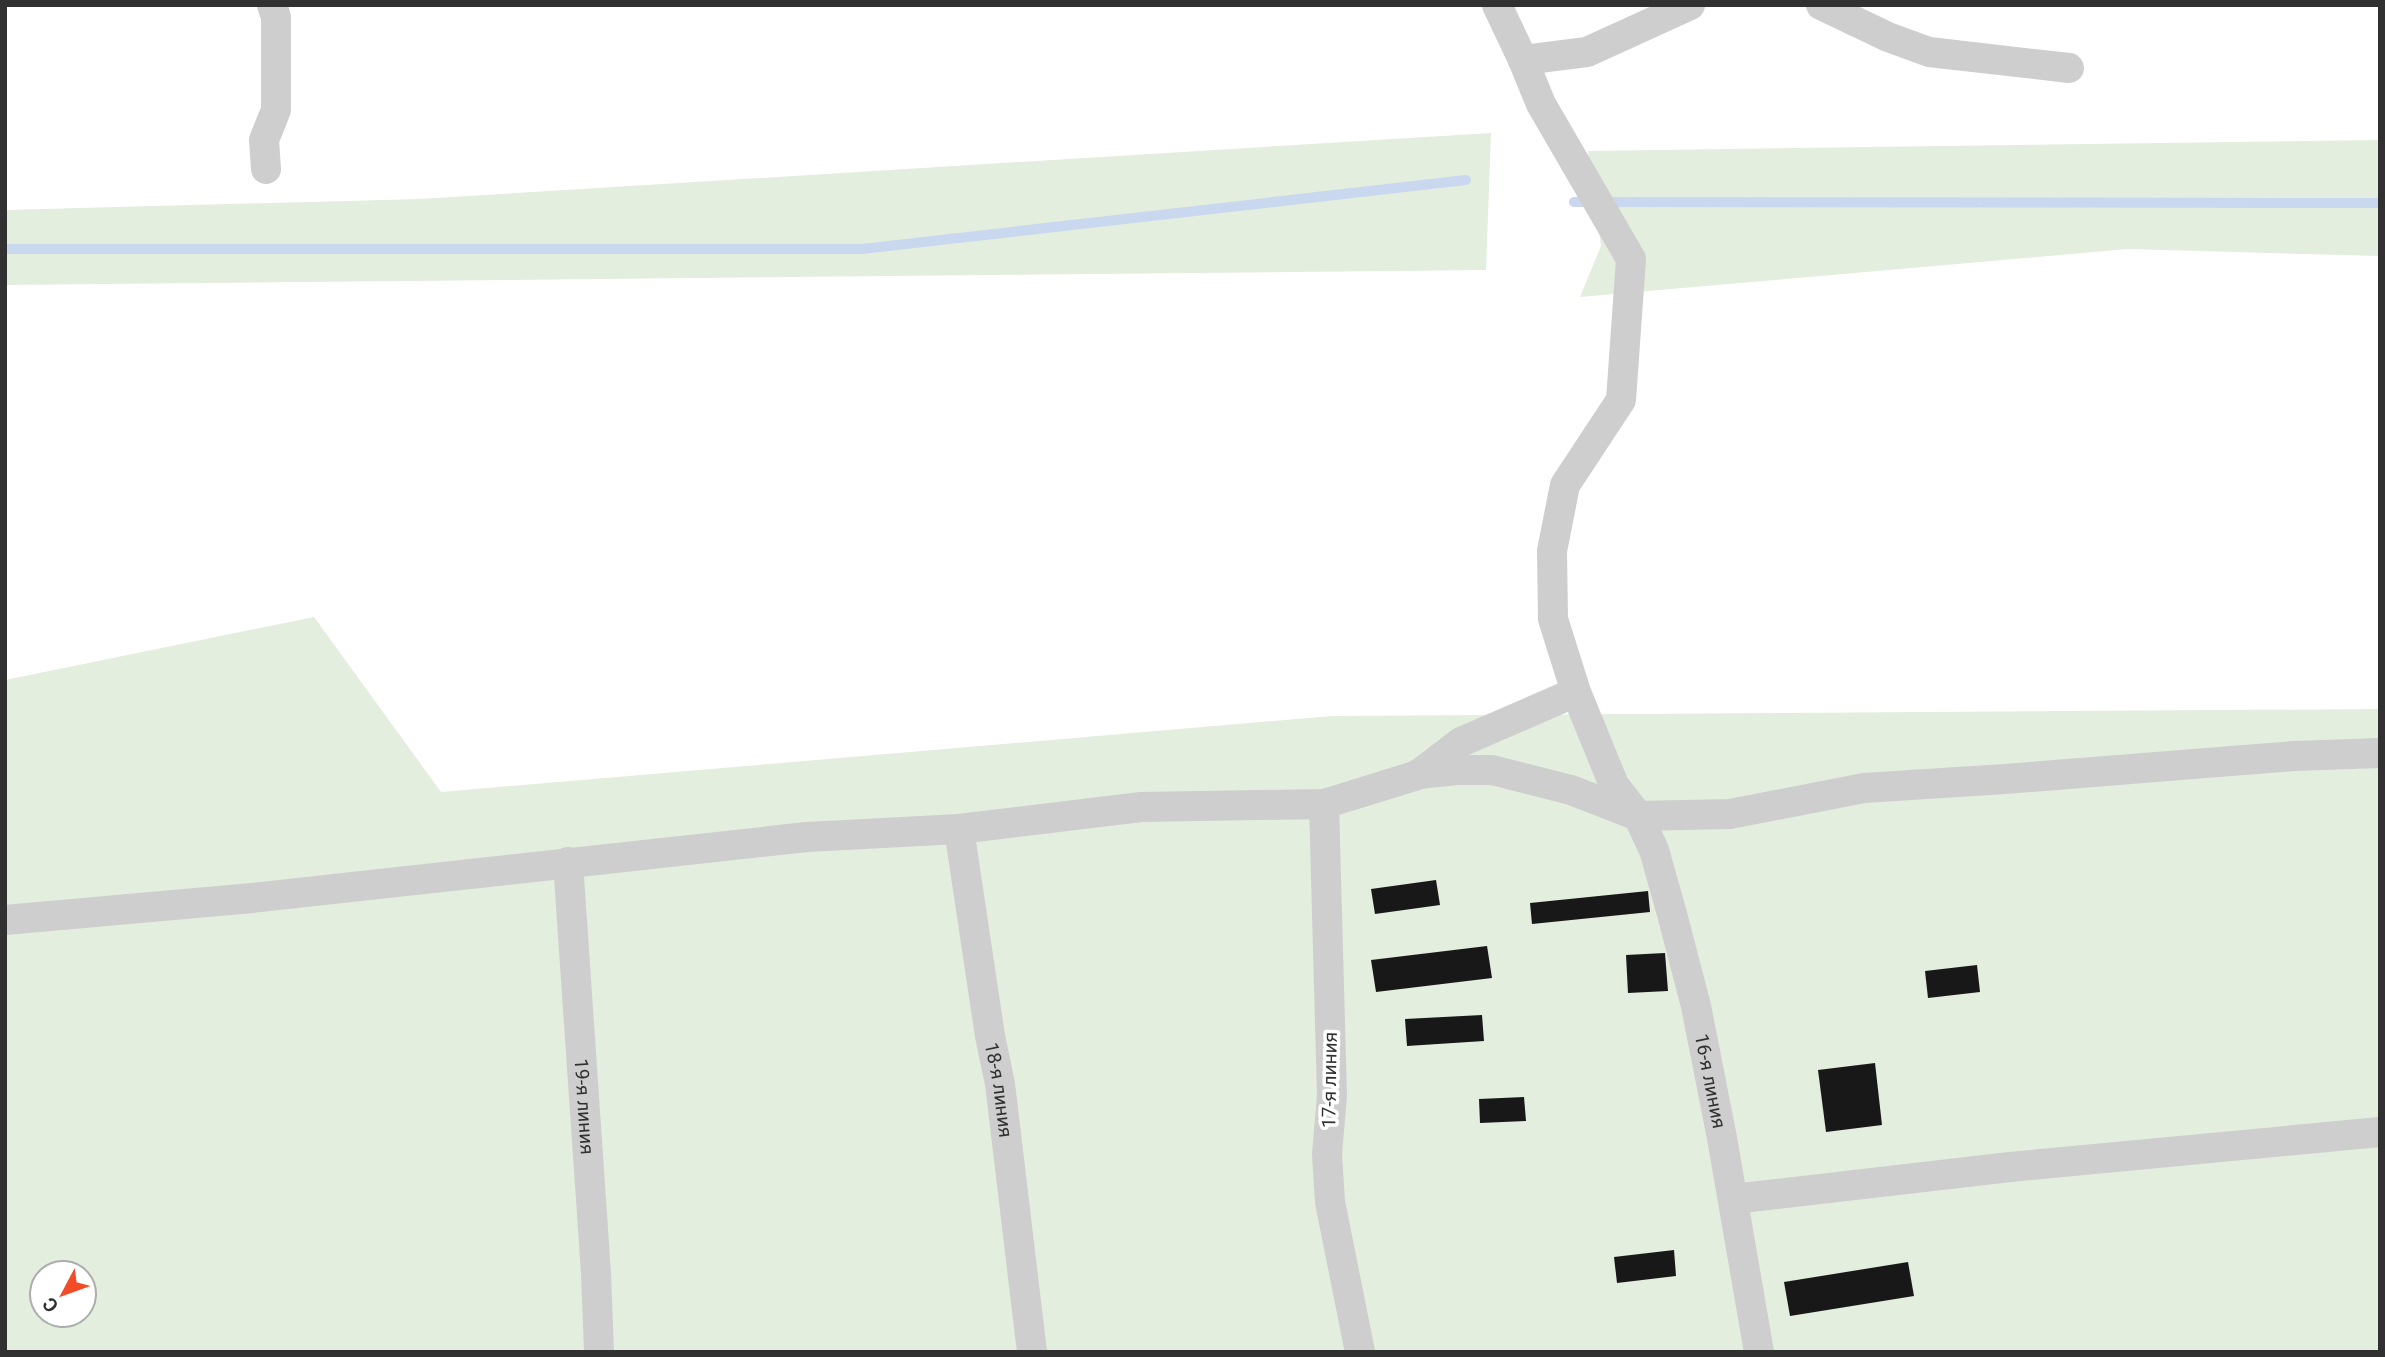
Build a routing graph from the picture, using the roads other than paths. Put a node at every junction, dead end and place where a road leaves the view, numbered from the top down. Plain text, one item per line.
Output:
1 (272, 5) edge
2 (1497, 5) edge
3 (1690, 5) edge
4 (1821, 5) edge
5 (1523, 60) junction
6 (2069, 68) dead end
7 (266, 169) dead end
8 (1576, 692) junction
9 (2380, 753) edge
10 (1418, 775) junction
11 (1324, 804) junction
12 (1638, 816) junction
13 (959, 829) junction
14 (568, 862) junction
15 (5, 920) edge
16 (2380, 1132) edge
17 (1732, 1199) junction
18 (599, 1352) edge
19 (1032, 1352) edge
20 (1360, 1352) edge
21 (1759, 1352) edge

1 - 7 street
2 - 5 street, 16-я линия
3 - 5 street
4 - 6 street
5 - 8 street, 16-я линия
8 - 10 street
8 - 12 street, 16-я линия
9 - 12 street
10 - 11 street
10 - 12 street
11 - 13 street
11 - 20 street, 17-я линия
12 - 17 street, 16-я линия
13 - 14 street
13 - 19 street, 18-я линия
14 - 15 street
14 - 18 street, 19-я линия
16 - 17 street
17 - 21 street, 16-я линия

